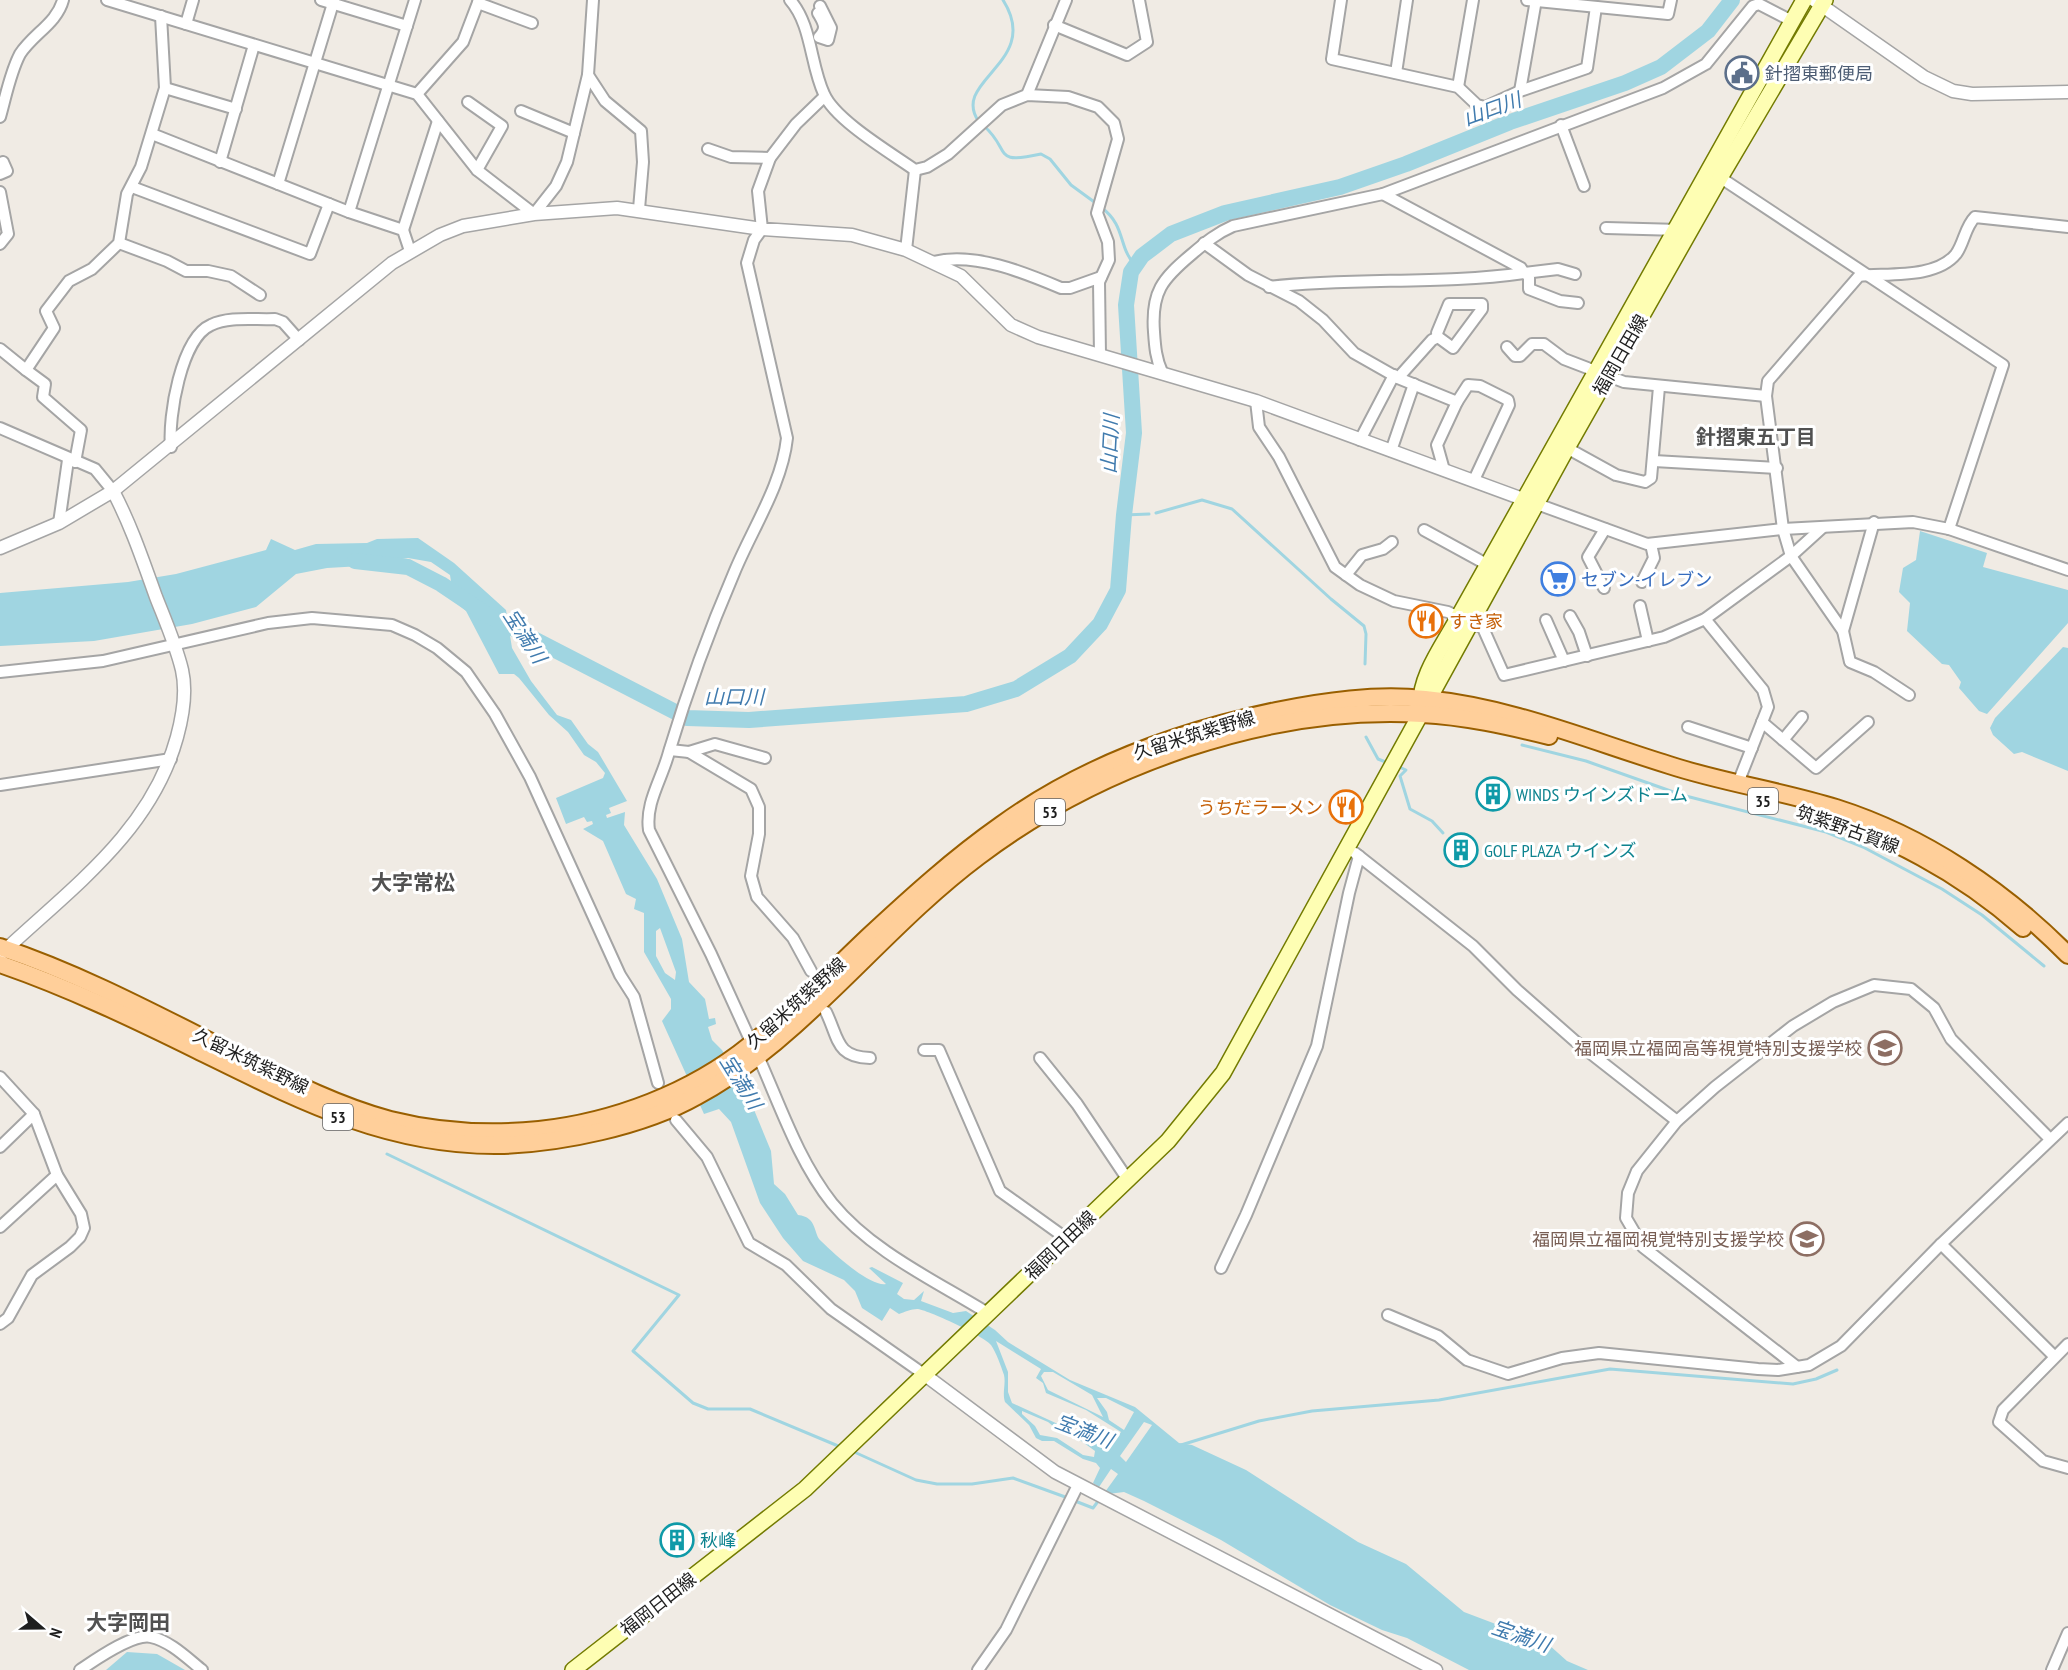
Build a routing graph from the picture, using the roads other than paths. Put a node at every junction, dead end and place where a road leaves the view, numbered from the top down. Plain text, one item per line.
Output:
1 (63, 0) edge
2 (107, 0) edge
3 (193, 0) edge
4 (321, 0) edge
5 (415, 0) edge
6 (592, 0) edge
7 (790, 0) edge
8 (1066, 0) edge
9 (1139, 0) edge
10 (1341, 0) edge
11 (1407, 0) edge
12 (1473, 0) edge
13 (1533, 0) edge
14 (1671, 0) edge
15 (1804, 0) edge
16 (334, 2) edge
17 (478, 2) edge
18 (1820, 2) edge
19 (820, 6) edge
20 (1596, 7) junction
21 (161, 16) junction
22 (1792, 21) junction
23 (532, 23) dead end
24 (804, 23) junction
25 (186, 24) junction
26 (1054, 25) junction
27 (407, 26) junction
28 (254, 45) junction
29 (315, 64) junction
30 (1396, 73) junction
31 (588, 75) junction
32 (389, 85) junction
33 (1458, 87) junction
34 (165, 88) junction
35 (1520, 91) junction
36 (2068, 92) edge
37 (417, 94) junction
38 (1027, 95) junction
39 (824, 97) junction
40 (468, 102) dead end
41 (236, 109) junction
42 (522, 111) dead end
43 (0, 117) edge
44 (438, 121) junction
45 (1561, 125) junction
46 (574, 133) junction
47 (152, 134) junction
48 (708, 148) dead end
49 (770, 158) junction
50 (220, 162) junction
51 (0, 164) edge
52 (477, 170) junction
53 (915, 170) junction
54 (0, 174) edge
55 (1716, 174) junction
56 (278, 184) junction
57 (1584, 186) dead end
58 (132, 187) junction
59 (0, 192) edge
60 (1383, 194) junction
61 (329, 204) junction
62 (639, 209) junction
63 (349, 212) junction
64 (534, 214) junction
65 (2068, 227) edge
66 (762, 228) junction
67 (1606, 228) dead end
68 (403, 230) junction
69 (1683, 231) junction
70 (119, 243) junction
71 (1204, 243) junction
72 (0, 244) edge
73 (906, 250) junction
74 (410, 251) junction
75 (933, 262) junction
76 (1524, 273) junction
77 (1575, 274) dead end
78 (1867, 275) junction
79 (1101, 277) junction
80 (1269, 287) junction
81 (260, 295) dead end
82 (1578, 303) dead end
83 (1438, 337) junction
84 (299, 340) junction
85 (1507, 347) dead end
86 (0, 350) edge
87 (1105, 356) junction
88 (26, 370) junction
89 (1159, 371) junction
90 (1604, 373) junction
91 (1396, 376) junction
92 (1414, 384) junction
93 (1659, 387) junction
94 (1766, 396) junction
95 (1256, 401) junction
96 (1457, 402) junction
97 (0, 428) edge
98 (1360, 440) junction
99 (171, 447) junction
100 (1567, 448) junction
101 (1391, 451) junction
102 (71, 461) junction
103 (1654, 461) junction
104 (1777, 468) junction
105 (1444, 470) junction
106 (1474, 480) junction
107 (113, 491) junction
108 (1531, 502) junction
109 (1874, 522) junction
110 (59, 523) junction
111 (1823, 526) junction
112 (1605, 529) junction
113 (1783, 529) junction
114 (1949, 529) junction
115 (1424, 530) dead end
116 (1392, 542) dead end
117 (1651, 544) junction
118 (0, 548) edge
119 (1791, 556) junction
120 (1488, 565) junction
121 (2068, 570) edge
122 (1346, 575) junction
123 (1642, 582) dead end
124 (1604, 588) dead end
125 (1641, 606) dead end
126 (1570, 616) dead end
127 (1465, 619) junction
128 (1546, 620) dead end
129 (1705, 620) junction
130 (1843, 631) junction
131 (173, 640) junction
132 (1648, 641) junction
133 (1587, 656) junction
134 (1564, 661) junction
135 (0, 672) edge
136 (1909, 695) dead end
137 (1424, 704) junction
138 (1802, 717) dead end
139 (1762, 722) junction
140 (1868, 722) dead end
141 (1688, 727) dead end
142 (1783, 740) junction
143 (670, 748) junction
144 (1752, 748) junction
145 (689, 752) junction
146 (765, 758) dead end
147 (171, 759) junction
148 (1738, 783) junction
149 (0, 785) edge
150 (1354, 852) junction
151 (2, 954) edge
152 (2068, 955) edge
153 (2068, 967) edge
154 (811, 970) dead end
155 (826, 1012) dead end
156 (924, 1050) dead end
157 (752, 1052) junction
158 (870, 1058) dead end
159 (1040, 1058) dead end
160 (0, 1077) edge
161 (658, 1083) dead end
162 (34, 1114) junction
163 (676, 1120) dead end
164 (1677, 1121) junction
165 (2068, 1123) edge
166 (2050, 1139) junction
167 (0, 1147) edge
168 (57, 1175) junction
169 (1128, 1180) junction
170 (0, 1227) edge
171 (1067, 1239) junction
172 (1941, 1244) junction
173 (1221, 1268) dead end
174 (0, 1308) edge
175 (1388, 1315) dead end
176 (987, 1316) junction
177 (4, 1321) edge
178 (2068, 1344) edge
179 (2054, 1356) junction
180 (1797, 1367) junction
181 (928, 1372) junction
182 (2068, 1468) edge
183 (1078, 1485) junction
184 (2068, 1633) edge
185 (80, 1670) edge
186 (202, 1670) edge
187 (573, 1670) edge
188 (978, 1670) edge
189 (1437, 1670) edge
190 (2052, 1670) edge

1 - 43 street
2 - 21 street
3 - 25 street
4 - 16 street
5 - 27 street
6 - 31 street
7 - 24 street
8 - 26 street
9 - 26 street
10 - 30 street
11 - 30 street
12 - 33 street
13 - 20 street
13 - 35 street
14 - 20 street
15 - 22 main road, 福岡日田線
16 - 27 street
16 - 29 street
17 - 23 street
17 - 37 street
18 - 36 street
18 - 55 main road, 福岡日田線
19 - 24 street
20 - 35 street
21 - 25 street
21 - 34 street
22 - 45 street
22 - 55 main road, 福岡日田線
24 - 39 street
25 - 28 street
26 - 38 street
27 - 32 street
28 - 29 street
28 - 41 street
29 - 32 street
29 - 56 street
30 - 33 street
31 - 46 street
31 - 62 street
32 - 37 street
32 - 63 street
33 - 35 street
34 - 41 street
34 - 47 street
37 - 44 street
38 - 53 street
38 - 79 street
39 - 49 street
39 - 53 street
40 - 52 street
41 - 50 street
42 - 46 street
44 - 52 street
44 - 68 street
45 - 57 street
45 - 60 street
46 - 64 street
47 - 50 street
47 - 58 street
48 - 49 street
49 - 66 street
50 - 56 street
51 - 54 street
52 - 64 street
53 - 73 street
55 - 69 main road, 福岡日田線
55 - 78 street
56 - 61 street
58 - 61 street
58 - 70 street
59 - 72 street
60 - 71 street
60 - 76 street
61 - 63 street
62 - 64 street
62 - 66 street
63 - 68 street
64 - 74 street
65 - 78 street
66 - 73 street
66 - 143 street
67 - 69 street
68 - 74 street
69 - 90 main road, 福岡日田線
70 - 81 street
70 - 88 street
71 - 80 street
71 - 89 street
73 - 75 street
74 - 84 street
75 - 79 street
75 - 87 street
76 - 77 street
76 - 80 street
76 - 82 street
78 - 94 street
78 - 114 street
79 - 87 street
80 - 91 street
83 - 83 street
83 - 91 street
84 - 99 street
84 - 99 street
85 - 90 street
86 - 88 street
87 - 89 street
88 - 102 street
89 - 95 street
90 - 93 street
90 - 100 main road, 福岡日田線
90 - 108 main road, 福岡日田線
91 - 92 street
91 - 98 street
92 - 96 street
92 - 101 street
93 - 94 street
93 - 103 street
94 - 104 street
95 - 98 street
95 - 122 street
96 - 105 street
96 - 106 street
97 - 102 street
98 - 101 street
99 - 107 street
100 - 103 street
100 - 108 main road, 福岡日田線
101 - 105 street
102 - 107 street
102 - 110 street
103 - 104 street
104 - 113 street
105 - 106 street
106 - 108 street
107 - 110 street
107 - 131 street
108 - 112 street
108 - 120 main road, 福岡日田線
108 - 127 main road, 福岡日田線
109 - 111 street
109 - 114 street
109 - 130 street
110 - 118 street
111 - 113 street
111 - 119 street
112 - 117 street
112 - 124 street
113 - 117 street
113 - 119 street
114 - 121 street
115 - 120 street
116 - 122 street
117 - 123 street
119 - 129 street
119 - 130 street
120 - 127 main road, 福岡日田線
122 - 127 street
125 - 132 street
126 - 133 street
127 - 134 street
127 - 137 main road, 福岡日田線
128 - 134 street
129 - 132 street
129 - 139 street
130 - 136 street
131 - 135 street
131 - 147 street
131 - 161 street
132 - 133 street
133 - 134 street
137 - 148 main road, 筑紫野古賀線 / 35
137 - 150 main road, 福岡日田線
137 - 153 main road, 筑紫野古賀線 / 35
137 - 157 main road, 久留米筑紫野線 / 53
138 - 142 street
139 - 142 street
139 - 144 street
140 - 142 street
141 - 144 street
143 - 145 street
143 - 157 street
144 - 148 street
145 - 146 street
145 - 154 street
147 - 149 street
147 - 151 street
148 - 152 main road, 筑紫野古賀線 / 35
150 - 164 street
150 - 169 main road, 福岡日田線
150 - 173 street
151 - 157 main road, 久留米筑紫野線 / 53
155 - 158 street
156 - 171 street
157 - 176 street
159 - 169 street
160 - 162 street
162 - 167 street
162 - 168 street
163 - 181 street
164 - 166 street
164 - 180 street
165 - 166 street
166 - 172 street
168 - 170 street
168 - 177 street
169 - 171 main road, 福岡日田線
171 - 176 main road, 福岡日田線
172 - 179 street
172 - 180 street
174 - 177 street
175 - 180 street
176 - 181 main road, 福岡日田線
178 - 179 street
179 - 182 street
181 - 183 street
181 - 187 main road, 福岡日田線
183 - 188 street
183 - 189 street
184 - 190 street
185 - 186 street

